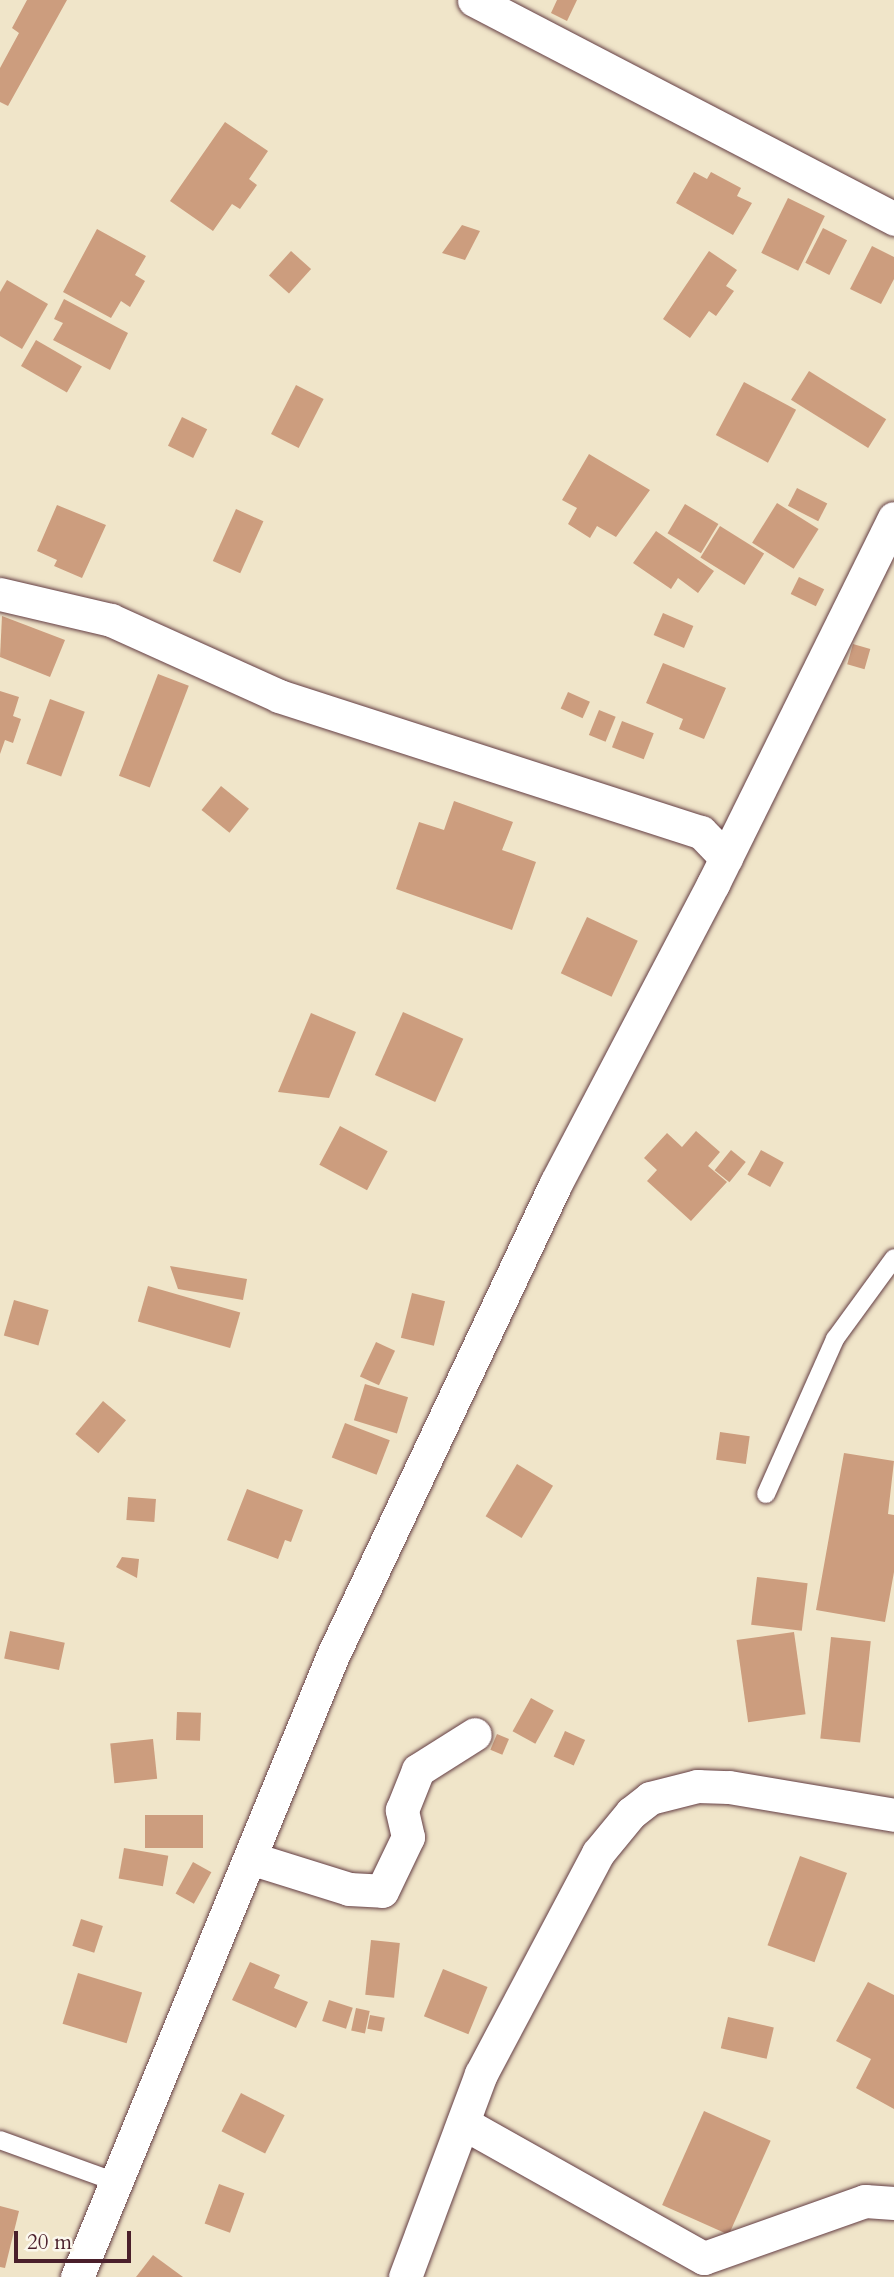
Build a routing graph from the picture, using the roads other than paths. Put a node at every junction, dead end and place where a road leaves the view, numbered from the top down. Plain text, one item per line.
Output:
1 (474, 0) edge
2 (894, 219) edge
3 (894, 518) edge
4 (0, 594) edge
5 (726, 858) junction
6 (894, 1258) edge
7 (766, 1494) dead end
8 (475, 1734) dead end
9 (894, 1815) edge
10 (250, 1857) junction
11 (463, 2123) junction
12 (0, 2140) edge
13 (116, 2182) junction
14 (894, 2203) edge
15 (77, 2277) edge
16 (405, 2277) edge

1 - 2 street
3 - 5 street
4 - 5 street
5 - 10 street
6 - 7 lane
8 - 10 street
9 - 11 street
10 - 13 street
11 - 14 street
11 - 16 street
12 - 13 lane
13 - 15 street

